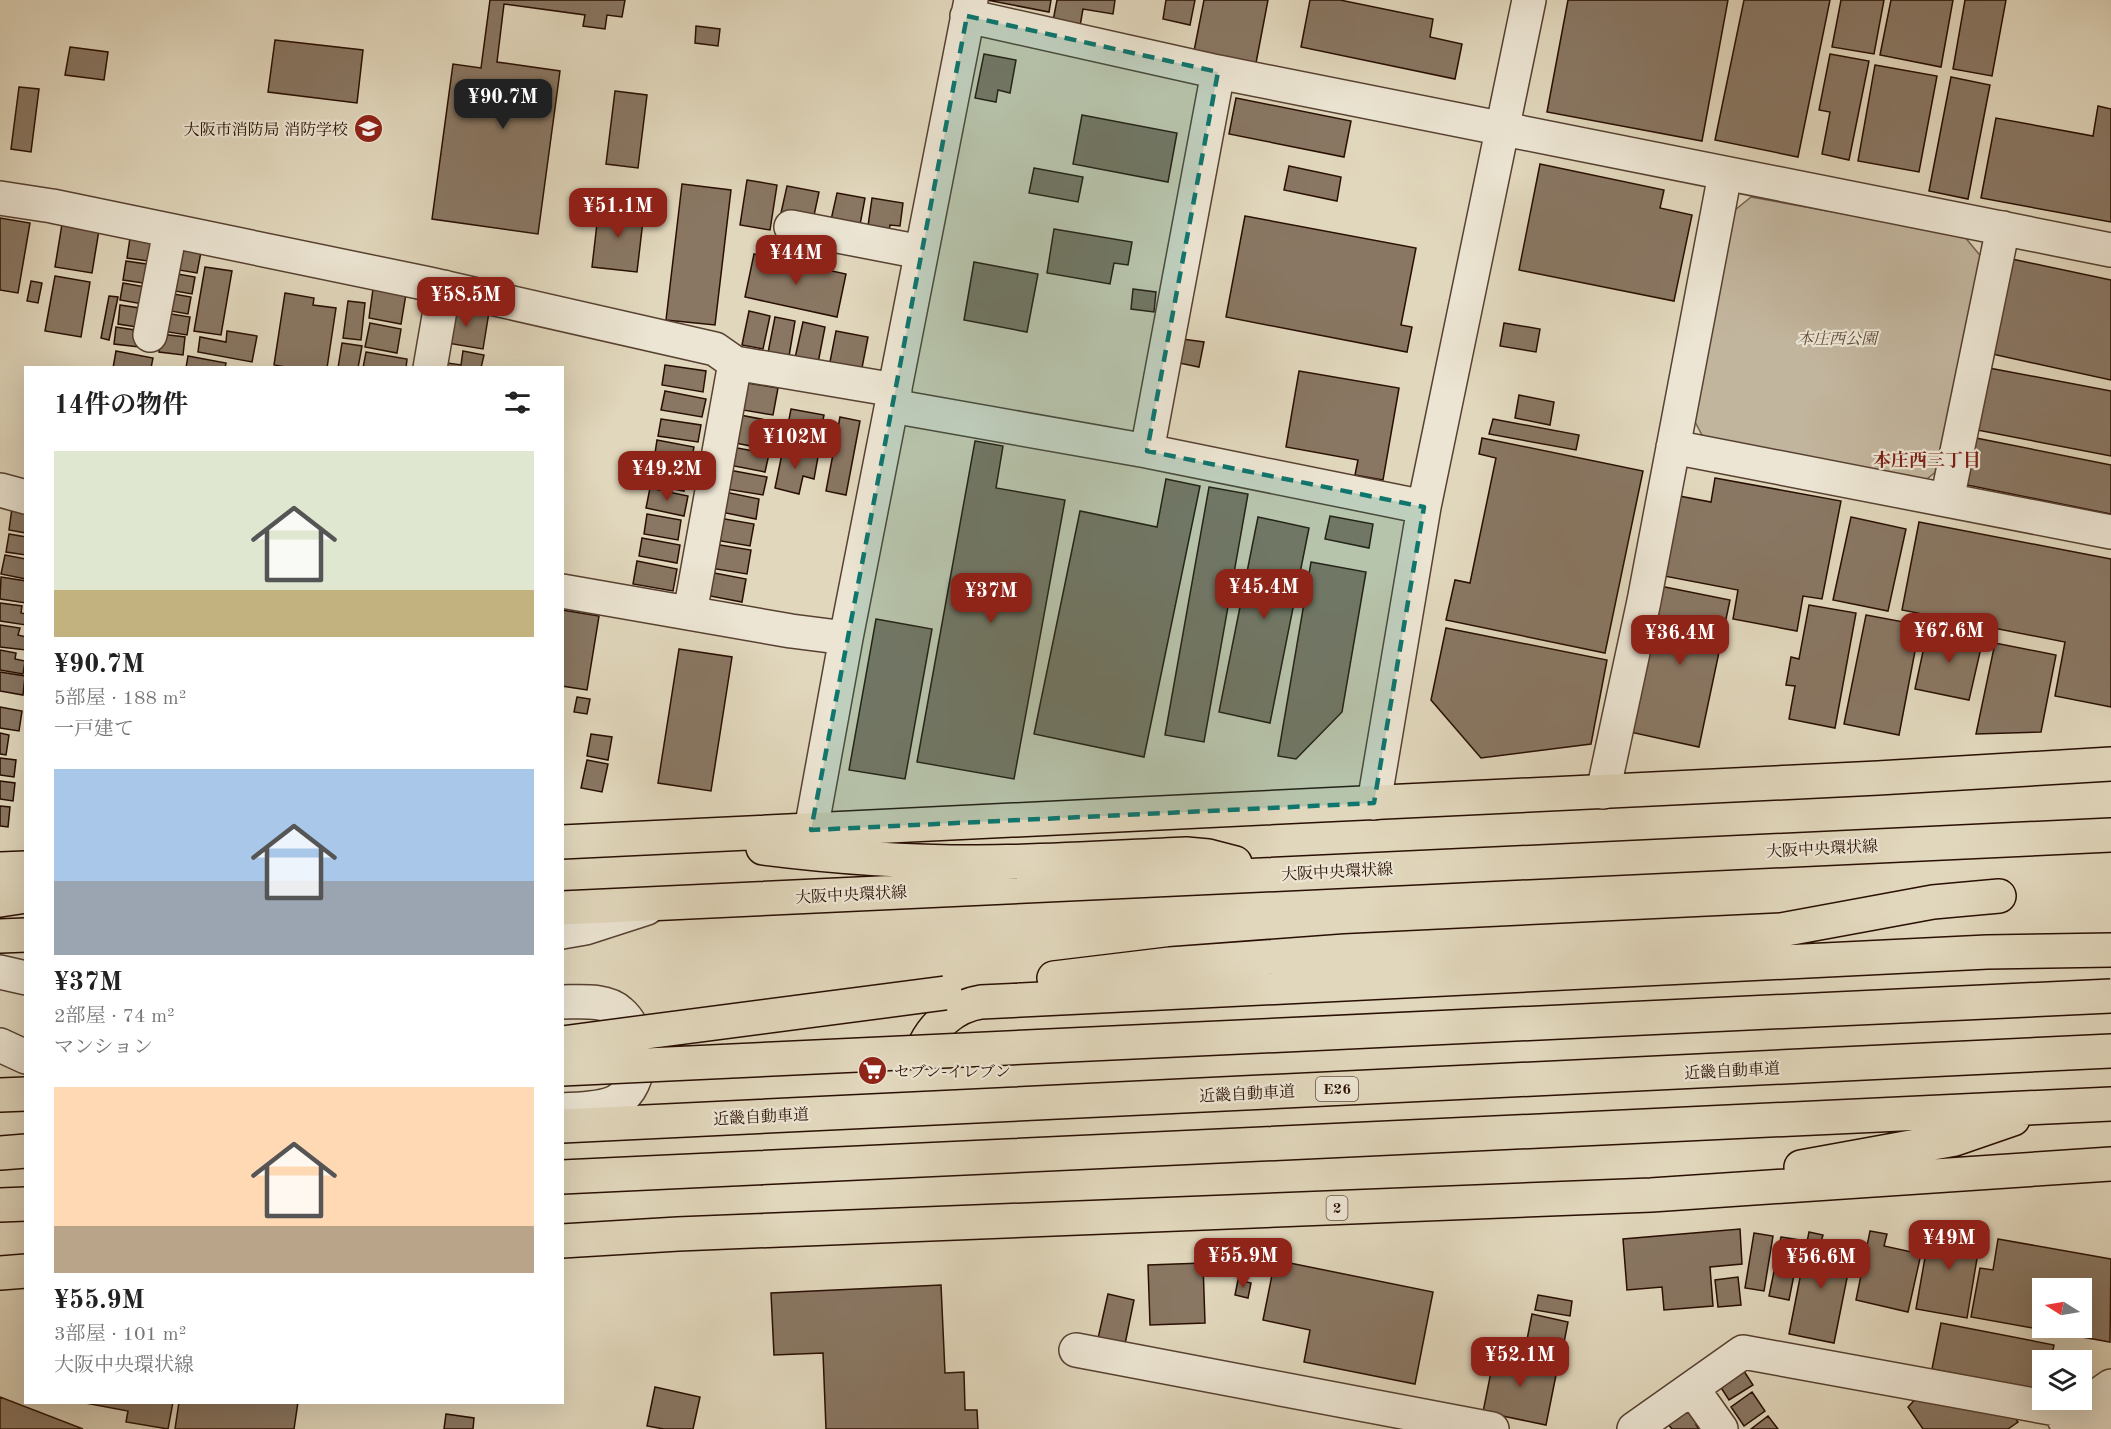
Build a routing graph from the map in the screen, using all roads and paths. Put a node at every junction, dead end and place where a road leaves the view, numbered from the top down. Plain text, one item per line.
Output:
1 (1529, 0) edge
2 (969, 8) edge
3 (1218, 72) junction
4 (1502, 130) junction
5 (1725, 174) junction
6 (0, 198) edge
7 (791, 227) dead end
8 (2003, 228) junction
9 (170, 231) junction
10 (2111, 250) edge
11 (921, 252) junction
12 (444, 287) junction
13 (150, 335) dead end
14 (735, 363) junction
15 (430, 366) edge
16 (893, 398) junction
17 (1673, 447) junction
18 (1147, 451) junction
19 (0, 490) edge
20 (24, 497) edge
21 (1947, 500) junction
22 (1424, 507) junction
23 (2111, 532) edge
24 (564, 591) edge
25 (690, 613) junction
26 (846, 638) junction
27 (2111, 764) edge
28 (1603, 792) junction
29 (1374, 803) junction
30 (811, 830) junction
31 (2111, 835) edge
32 (657, 837) junction
33 (564, 842) edge
34 (24, 868) edge
35 (0, 869) edge
36 (1278, 873) junction
37 (24, 896) edge
38 (1999, 896) dead end
39 (0, 900) edge
40 (659, 904) junction
41 (564, 908) edge
42 (564, 932) edge
43 (24, 934) edge
44 (0, 936) edge
45 (2111, 950) edge
46 (0, 972) edge
47 (24, 978) edge
48 (2111, 996) edge
49 (564, 1002) edge
50 (564, 1043) edge
51 (922, 1051) dead end
52 (2111, 1051) edge
53 (564, 1069) edge
54 (24, 1094) edge
55 (0, 1095) edge
56 (2111, 1104) edge
57 (2046, 1107) junction
58 (564, 1110) edge
59 (564, 1126) edge
60 (24, 1138) edge
61 (0, 1139) edge
62 (24, 1151) edge
63 (0, 1153) edge
64 (2111, 1164) edge
65 (564, 1177) edge
66 (1651, 1195) junction
67 (24, 1204) edge
68 (0, 1205) edge
69 (564, 1218) edge
70 (678, 1234) junction
71 (564, 1241) edge
72 (24, 1271) edge
73 (0, 1273) edge
74 (1076, 1350) dead end
75 (2111, 1386) edge
76 (1692, 1388) junction
77 (2111, 1419) edge
78 (2062, 1420) edge
79 (1430, 1423) edge
80 (1492, 1429) edge
81 (1634, 1429) edge
82 (1721, 1429) edge

1 - 4 street
2 - 3 street
2 - 11 street
3 - 4 street
3 - 18 street
4 - 5 street
4 - 22 street
5 - 8 street
5 - 17 street
6 - 9 street
7 - 11 street
8 - 10 street
8 - 21 street
9 - 12 street
9 - 13 street
11 - 16 street
12 - 14 street
12 - 15 street
14 - 16 street
14 - 25 street
16 - 18 street
16 - 26 street
17 - 21 street
17 - 28 street
18 - 22 street
19 - 20 street
21 - 23 street
22 - 29 street
24 - 25 street
25 - 26 street
26 - 30 street
27 - 28 main road
28 - 29 main road
29 - 30 main road
30 - 32 main road
31 - 36 main road, 大阪中央環状線
32 - 33 main road
32 - 36 main road
34 - 35 main road
36 - 40 main road, 大阪中央環状線
37 - 39 main road
38 - 50 main road, bridge
40 - 41 main road, 大阪中央環状線
40 - 42 street
43 - 44 main road
45 - 51 main road
46 - 47 street
48 - 53 main road, bridge
49 - 58 street
52 - 59 main road, 近畿自動車道 / E26
54 - 55 main road
56 - 57 main road
57 - 65 main road
57 - 66 main road
60 - 61 street
62 - 63 main road
64 - 66 main road, 2
66 - 70 main road, 2
67 - 68 main road
69 - 70 main road
70 - 71 main road, 2
72 - 73 main road
74 - 79 street
75 - 78 street
76 - 78 street
76 - 81 street
76 - 82 street
77 - 78 street
79 - 80 street

